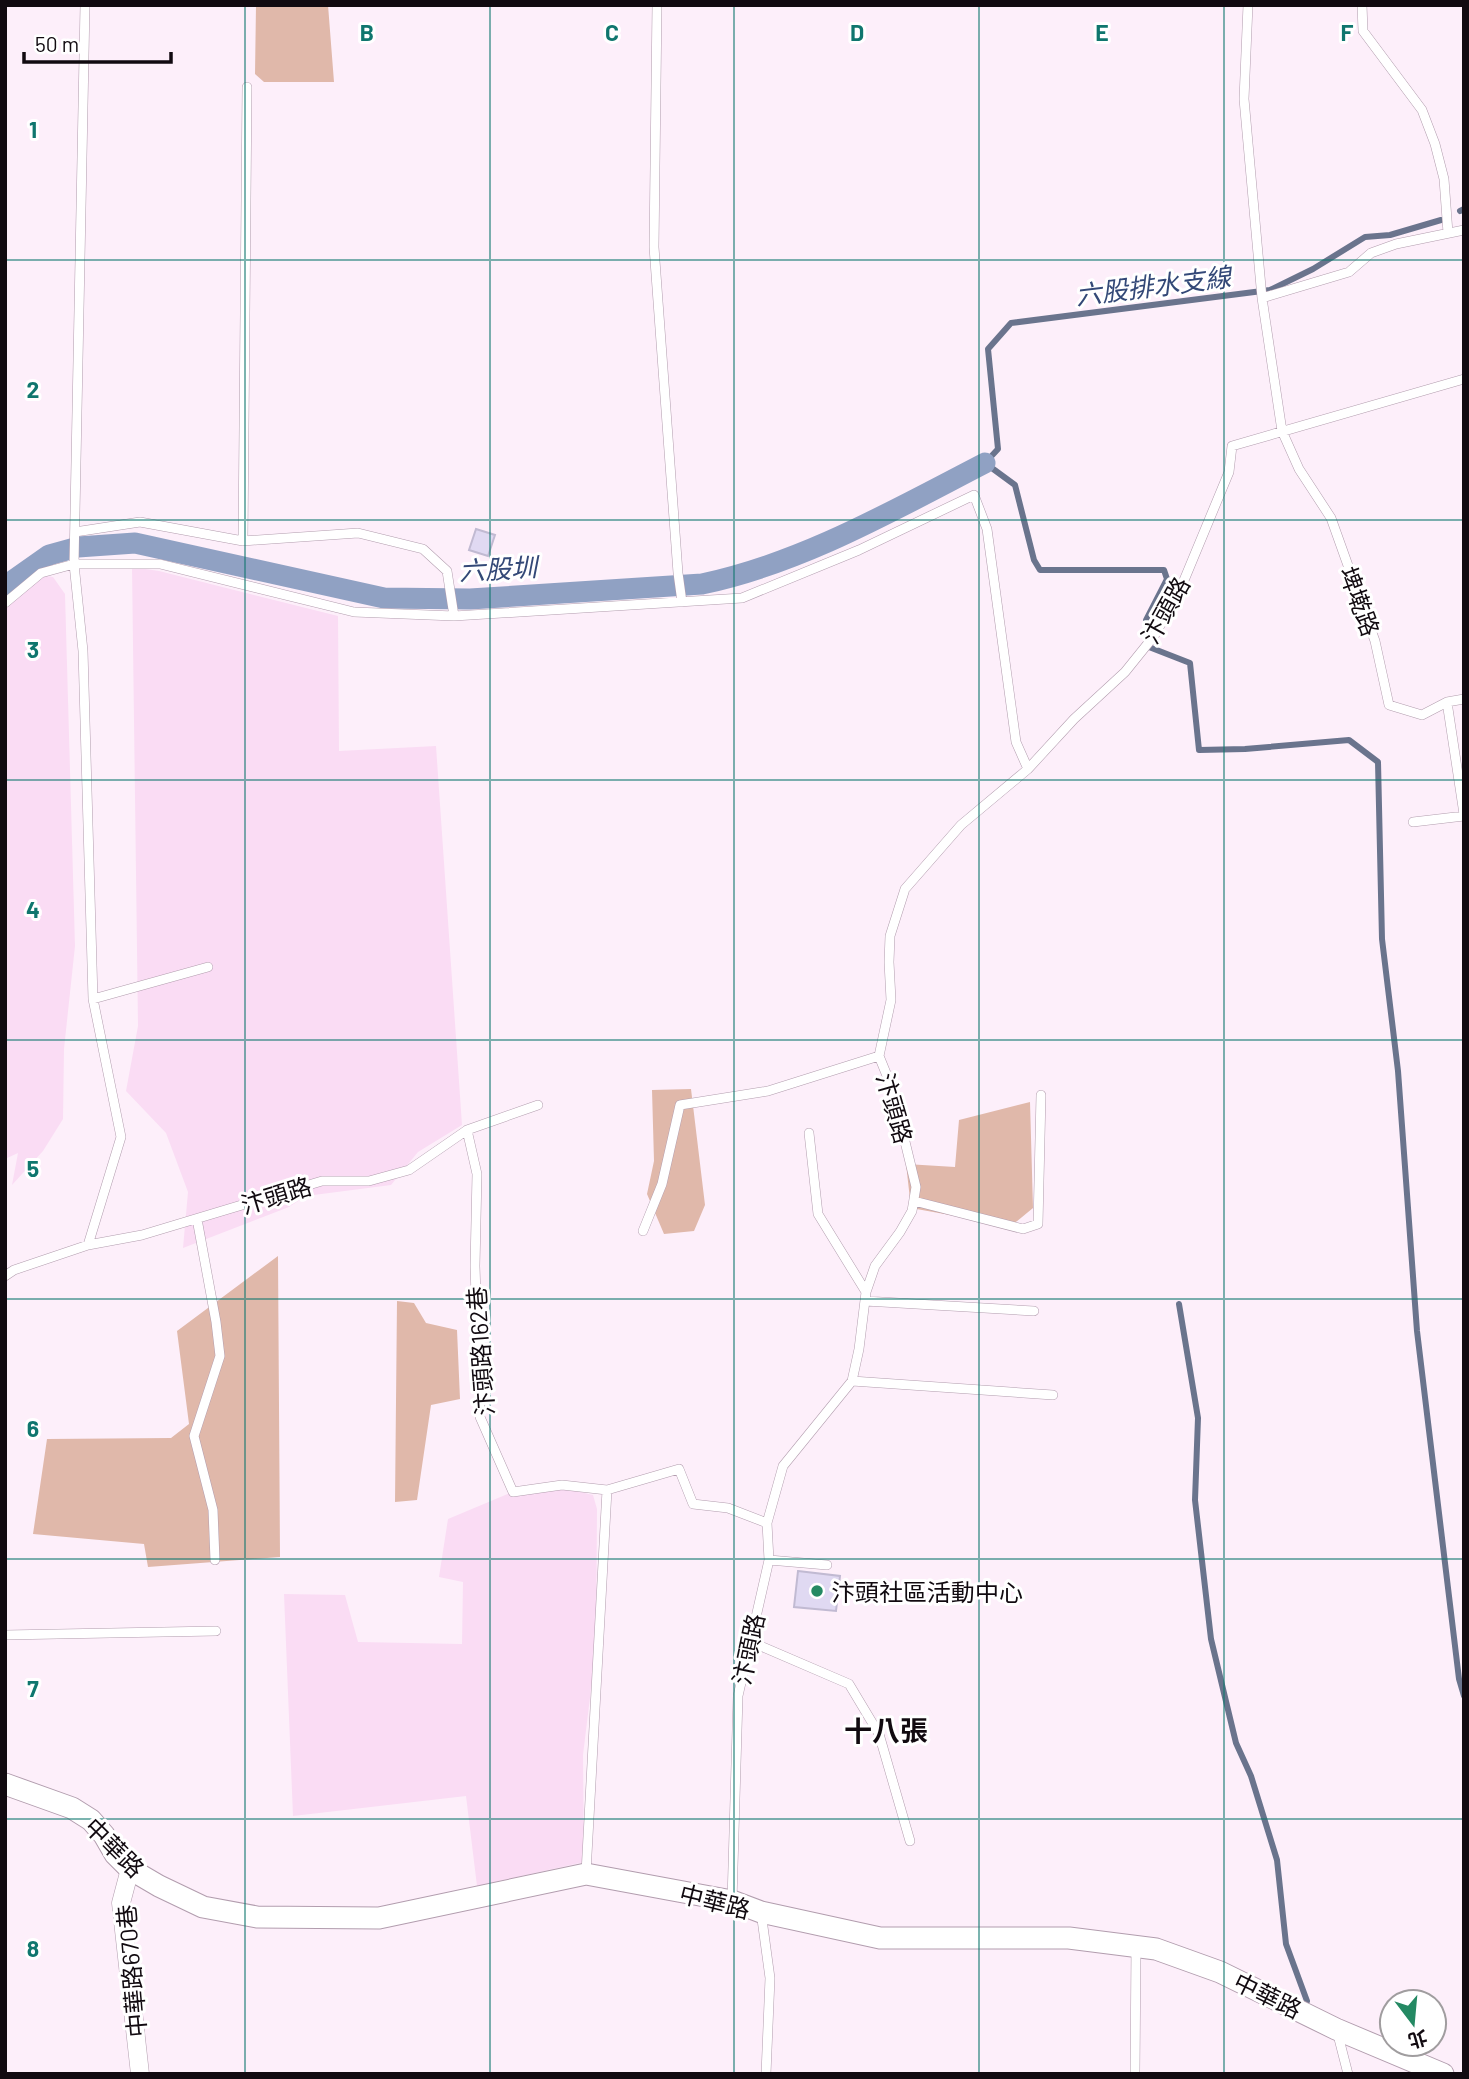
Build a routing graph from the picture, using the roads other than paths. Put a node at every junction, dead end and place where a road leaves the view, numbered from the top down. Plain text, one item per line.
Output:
1 (85, 5) edge
2 (657, 5) edge
3 (1248, 5) edge
4 (1362, 5) edge
5 (247, 87) dead end
6 (1464, 230) edge
7 (1448, 233) junction
8 (1262, 298) junction
9 (1464, 379) edge
10 (1282, 431) junction
11 (75, 532) junction
12 (243, 541) junction
13 (74, 564) junction
14 (681, 597) junction
15 (5, 603) edge
16 (454, 612) junction
17 (1464, 699) edge
18 (1447, 702) junction
19 (1028, 769) junction
20 (1464, 815) edge
21 (1413, 822) dead end
22 (208, 967) dead end
23 (93, 999) junction
24 (879, 1056) junction
25 (1041, 1095) dead end
26 (538, 1105) dead end
27 (467, 1130) junction
28 (809, 1133) dead end
29 (914, 1202) junction
30 (197, 1219) junction
31 (643, 1231) dead end
32 (88, 1245) junction
33 (5, 1276) edge
34 (865, 1297) junction
35 (1034, 1311) dead end
36 (852, 1381) junction
37 (1053, 1395) dead end
38 (607, 1490) junction
39 (767, 1523) junction
40 (215, 1560) dead end
41 (769, 1560) junction
42 (827, 1565) dead end
43 (216, 1631) dead end
44 (5, 1635) edge
45 (750, 1641) junction
46 (5, 1784) edge
47 (910, 1842) dead end
48 (130, 1869) junction
49 (586, 1874) junction
50 (732, 1901) junction
51 (761, 1912) junction
52 (1136, 1946) junction
53 (1336, 2029) junction
54 (141, 2074) edge
55 (766, 2074) edge
56 (1135, 2074) edge
57 (1348, 2074) edge
58 (1443, 2074) edge

1 - 11 lane
2 - 14 lane
3 - 8 lane, 埤墘路
4 - 7 lane
5 - 12 lane
6 - 7 lane
7 - 8 lane
8 - 10 lane, 埤墘路
9 - 10 lane
10 - 18 lane, 埤墘路
10 - 19 lane, 汴頭路
11 - 12 lane
11 - 13 lane
12 - 16 lane
13 - 15 lane
13 - 16 lane
13 - 23 lane
14 - 16 lane
14 - 19 lane
17 - 18 lane, 埤墘路
18 - 20 lane
19 - 24 lane, 汴頭路
20 - 21 lane
22 - 23 lane
23 - 32 lane
24 - 29 lane, 汴頭路
24 - 31 lane
25 - 29 lane
26 - 27 lane, 汴頭路
27 - 30 lane, 汴頭路
27 - 38 lane, 汴頭路162巷
28 - 34 lane
29 - 34 lane, 汴頭路
30 - 32 lane, 汴頭路
30 - 40 lane
32 - 33 lane, 汴頭路
34 - 35 lane
34 - 36 lane, 汴頭路
36 - 37 lane
36 - 39 lane, 汴頭路
38 - 39 lane, 汴頭路162巷
38 - 49 lane
39 - 41 lane, 汴頭路
41 - 42 lane
41 - 45 lane, 汴頭路
43 - 44 lane
45 - 47 lane
45 - 50 lane, 汴頭路
46 - 48 street, 中華路
48 - 49 street, 中華路
48 - 54 street, 中華路670巷
49 - 50 street, 中華路
50 - 51 street, 中華路
51 - 52 street, 中華路
51 - 55 lane
52 - 53 street, 中華路
52 - 56 lane
53 - 57 lane
53 - 58 street, 中華路

